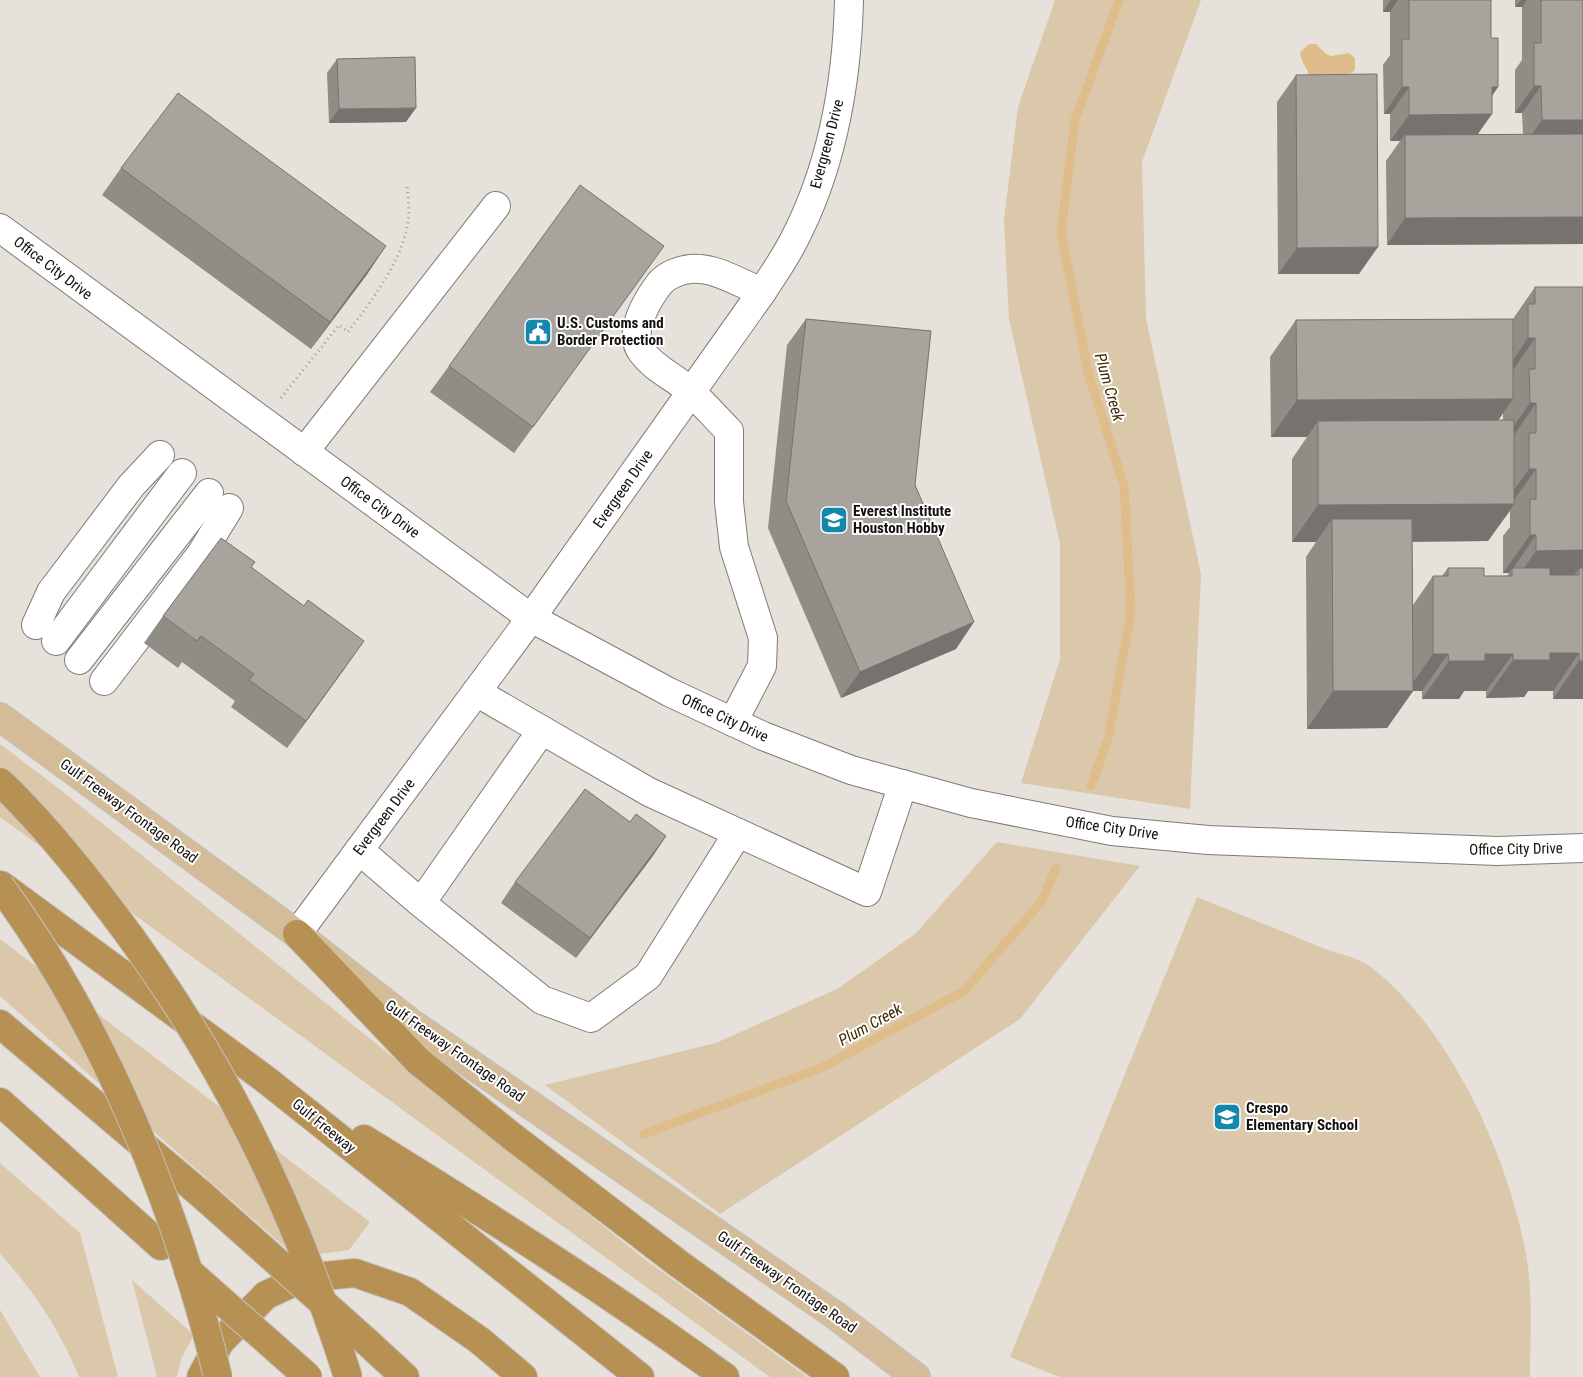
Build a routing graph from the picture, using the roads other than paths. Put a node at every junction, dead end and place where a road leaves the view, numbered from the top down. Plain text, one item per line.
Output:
1 (849, 0) edge
2 (496, 206) dead end
3 (0, 228) edge
4 (762, 292) junction
5 (692, 392) junction
6 (304, 452) junction
7 (532, 618) junction
8 (69, 652) joint
9 (476, 692) junction
10 (0, 716) edge
11 (733, 722) junction
12 (542, 730) junction
13 (0, 782) edge
14 (903, 784) junction
15 (738, 833) junction
16 (1583, 848) edge
17 (359, 850) junction
18 (0, 885) edge
19 (421, 903) junction
20 (297, 934) junction
21 (0, 1024) edge
22 (264, 1079) junction
23 (0, 1102) edge
24 (201, 1377) edge
25 (218, 1377) edge
26 (308, 1377) edge
27 (348, 1377) edge
28 (405, 1377) edge
29 (523, 1377) edge
30 (640, 1377) edge
31 (726, 1377) edge
32 (835, 1377) edge
33 (916, 1377) edge

1 - 4 street, Evergreen Drive
2 - 6 street
3 - 6 street, Office City Drive
4 - 5 street, Evergreen Drive
4 - 5 street
5 - 7 street, Evergreen Drive
5 - 11 street
6 - 7 street, Office City Drive
7 - 9 street, Evergreen Drive
7 - 11 street, Office City Drive
8 - 8 street
9 - 12 street
9 - 17 street, Evergreen Drive
10 - 20 main road, Gulf Freeway Frontage Road
11 - 14 street, Office City Drive
12 - 15 street
12 - 19 street
13 - 27 highway, bridge
14 - 15 street
14 - 16 street, Office City Drive
15 - 19 street
17 - 19 street
17 - 20 street, Evergreen Drive
18 - 22 highway, Gulf Freeway
18 - 25 highway, bridge
20 - 32 highway
20 - 33 main road, Gulf Freeway Frontage Road
21 - 28 highway, bridge
22 - 30 highway, Gulf Freeway
22 - 31 highway
23 - 26 highway, bridge
24 - 29 highway

